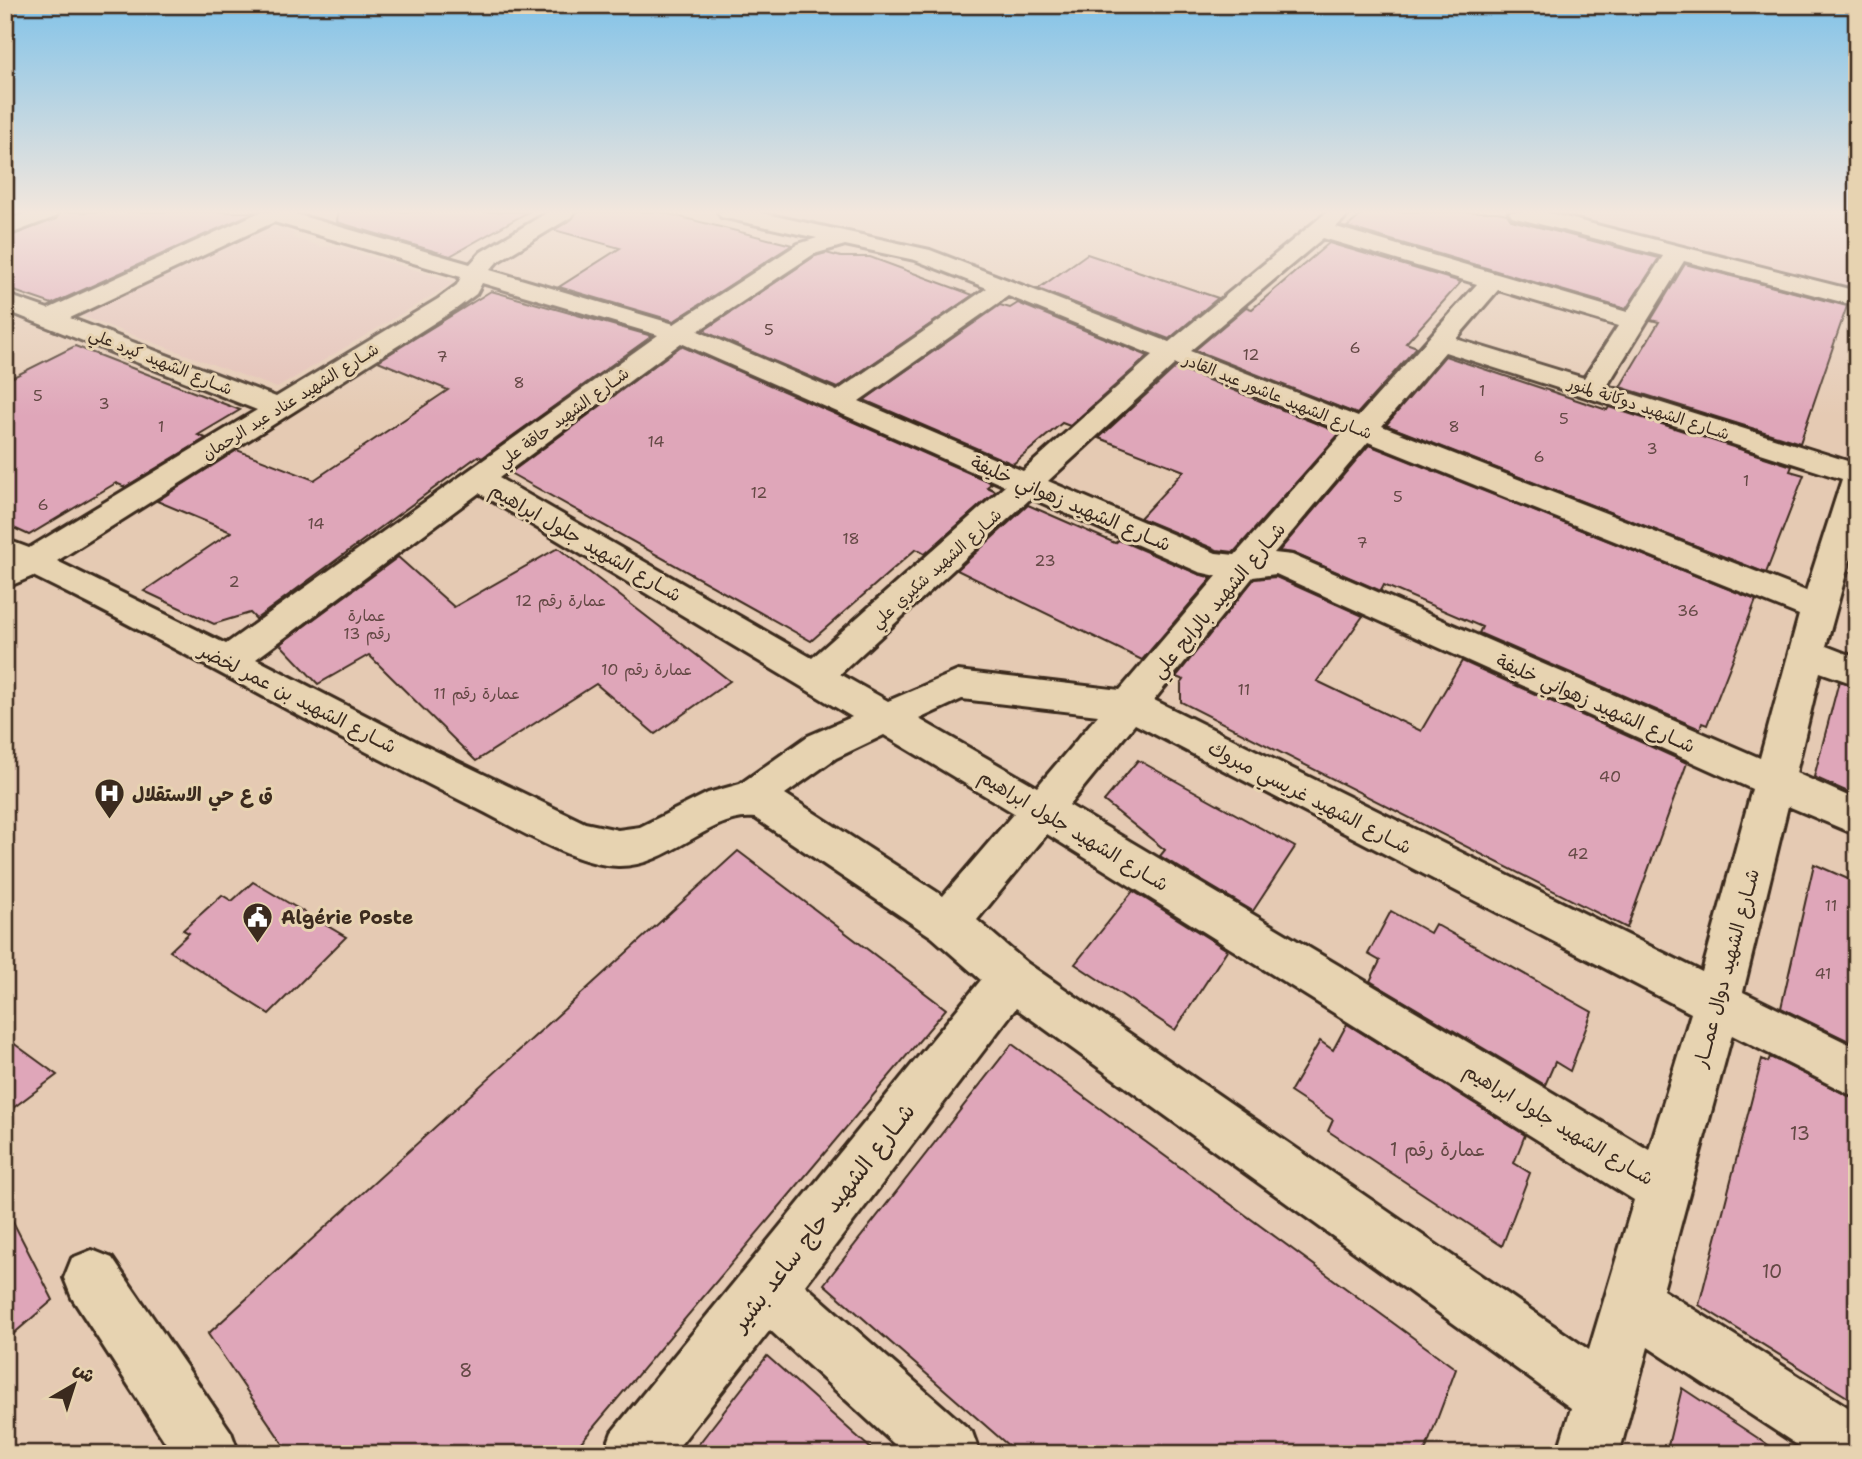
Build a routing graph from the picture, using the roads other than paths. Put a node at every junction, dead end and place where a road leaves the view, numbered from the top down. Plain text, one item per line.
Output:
1 (130, 280) edge
2 (471, 280) edge
3 (499, 280) edge
4 (759, 280) edge
5 (987, 280) edge
6 (1258, 280) edge
7 (1660, 280) edge
8 (1783, 280) edge
9 (1493, 281) joint
10 (1005, 287) junction
11 (1857, 299) edge
12 (10, 306) edge
13 (51, 317) junction
14 (1633, 322) junction
15 (678, 333) junction
16 (1440, 342) junction
17 (1171, 354) junction
18 (1590, 390) junction
19 (839, 402) junction
20 (278, 408) junction
21 (1364, 430) junction
22 (1857, 474) edge
23 (478, 479) junction
24 (1857, 480) edge
25 (1028, 484) junction
26 (1846, 560) edge
27 (14, 564) edge
28 (1243, 567) junction
29 (1818, 610) junction
30 (1807, 653) junction
31 (228, 661) junction
32 (1857, 672) edge
33 (816, 675) junction
34 (1130, 705) junction
35 (887, 718) junction
36 (1774, 782) junction
37 (751, 799) junction
38 (1041, 809) junction
39 (1857, 818) edge
40 (948, 923) junction
41 (1011, 978) junction
42 (1717, 1004) junction
43 (1857, 1074) edge
44 (1665, 1189) junction
45 (92, 1278) dead end
46 (767, 1289) junction
47 (1633, 1304) junction
48 (1605, 1396) junction
49 (1857, 1448) edge
50 (209, 1454) edge
51 (634, 1454) edge
52 (950, 1454) edge
53 (1588, 1454) edge

1 - 13 street
2 - 20 street, شــارع الشهيد عناد عبد الرحمان
3 - 15 street, شــارع الشهيد زهواني خليفة
4 - 15 street, شــارع الشهيد حاقة علي
5 - 10 street, شــارع الشهيد عاشور عبد القادر
6 - 17 street, شــارع الشهيد شكيري علي
7 - 14 street
8 - 11 street
9 - 14 street
9 - 16 street, شــارع الشهيد بالرابح علي
10 - 17 street, شــارع الشهيد عاشور عبد القادر
10 - 19 street
12 - 13 street, شــارع الشهيد كيرد علي
13 - 20 street, شــارع الشهيد كيرد علي
14 - 18 street
15 - 19 street, شــارع الشهيد زهواني خليفة
15 - 23 street, شــارع الشهيد حاقة علي
16 - 18 street, شــارع الشهيد دوكانة لمنور
16 - 21 street, شــارع الشهيد بالرابح علي
17 - 21 street, شــارع الشهيد عاشور عبد القادر
17 - 25 street, شــارع الشهيد شكيري علي
18 - 22 street, شــارع الشهيد دوكانة لمنور
19 - 25 street, شــارع الشهيد زهواني خليفة
20 - 27 street, شــارع الشهيد عناد عبد الرحمان
21 - 28 street, شــارع الشهيد بالرابح علي
21 - 29 street, شــارع الشهيد عاشور عبد القادر
23 - 31 street, شــارع الشهيد حاقة علي
23 - 33 street, شــارع الشهيد جلول ابراهيم
24 - 26 street, شــارع الشهيد دوال عمـــار
25 - 28 street, شــارع الشهيد زهواني خليفة
25 - 33 street, شــارع الشهيد شكيري علي
26 - 29 street, شــارع الشهيد دوال عمـــار
27 - 31 street, شــارع الشهيد بن عمر لخضر
28 - 34 street, شــارع الشهيد بالرابح علي
28 - 36 street, شــارع الشهيد زهواني خليفة
29 - 30 street, شــارع الشهيد دوال عمـــار
30 - 32 street
30 - 36 street, شــارع الشهيد دوال عمـــار
31 - 37 street, شــارع الشهيد بن عمر لخضر
33 - 35 street, شــارع الشهيد جلول ابراهيم
34 - 35 street, شــارع الشهيد غريسي مبروك
34 - 38 street, شــارع الشهيد بالرابح علي
34 - 42 street, شــارع الشهيد غريسي مبروك
35 - 37 street, شــارع الشهيد غريسي مبروك
35 - 38 street, شــارع الشهيد جلول ابراهيم
36 - 39 street, شــارع الشهيد زهواني خليفة
36 - 42 street, شــارع الشهيد دوال عمـــار
37 - 40 street
38 - 40 street, شــارع الشهيد بالرابح علي
38 - 44 street, شــارع الشهيد جلول ابراهيم
40 - 41 street
41 - 46 street, شــارع الشهيد حاج ساعد بشير
41 - 48 street
42 - 43 street, شــارع الشهيد غريسي مبروك
42 - 44 street, شــارع الشهيد دوال عمـــار
44 - 47 street, شــارع الشهيد دوال عمـــار
45 - 50 street
46 - 51 street, شــارع الشهيد حاج ساعد بشير
46 - 52 street
47 - 48 street, شــارع الشهيد دوال عمـــار
47 - 49 street
48 - 53 street, شــارع الشهيد دوال عمـــار

